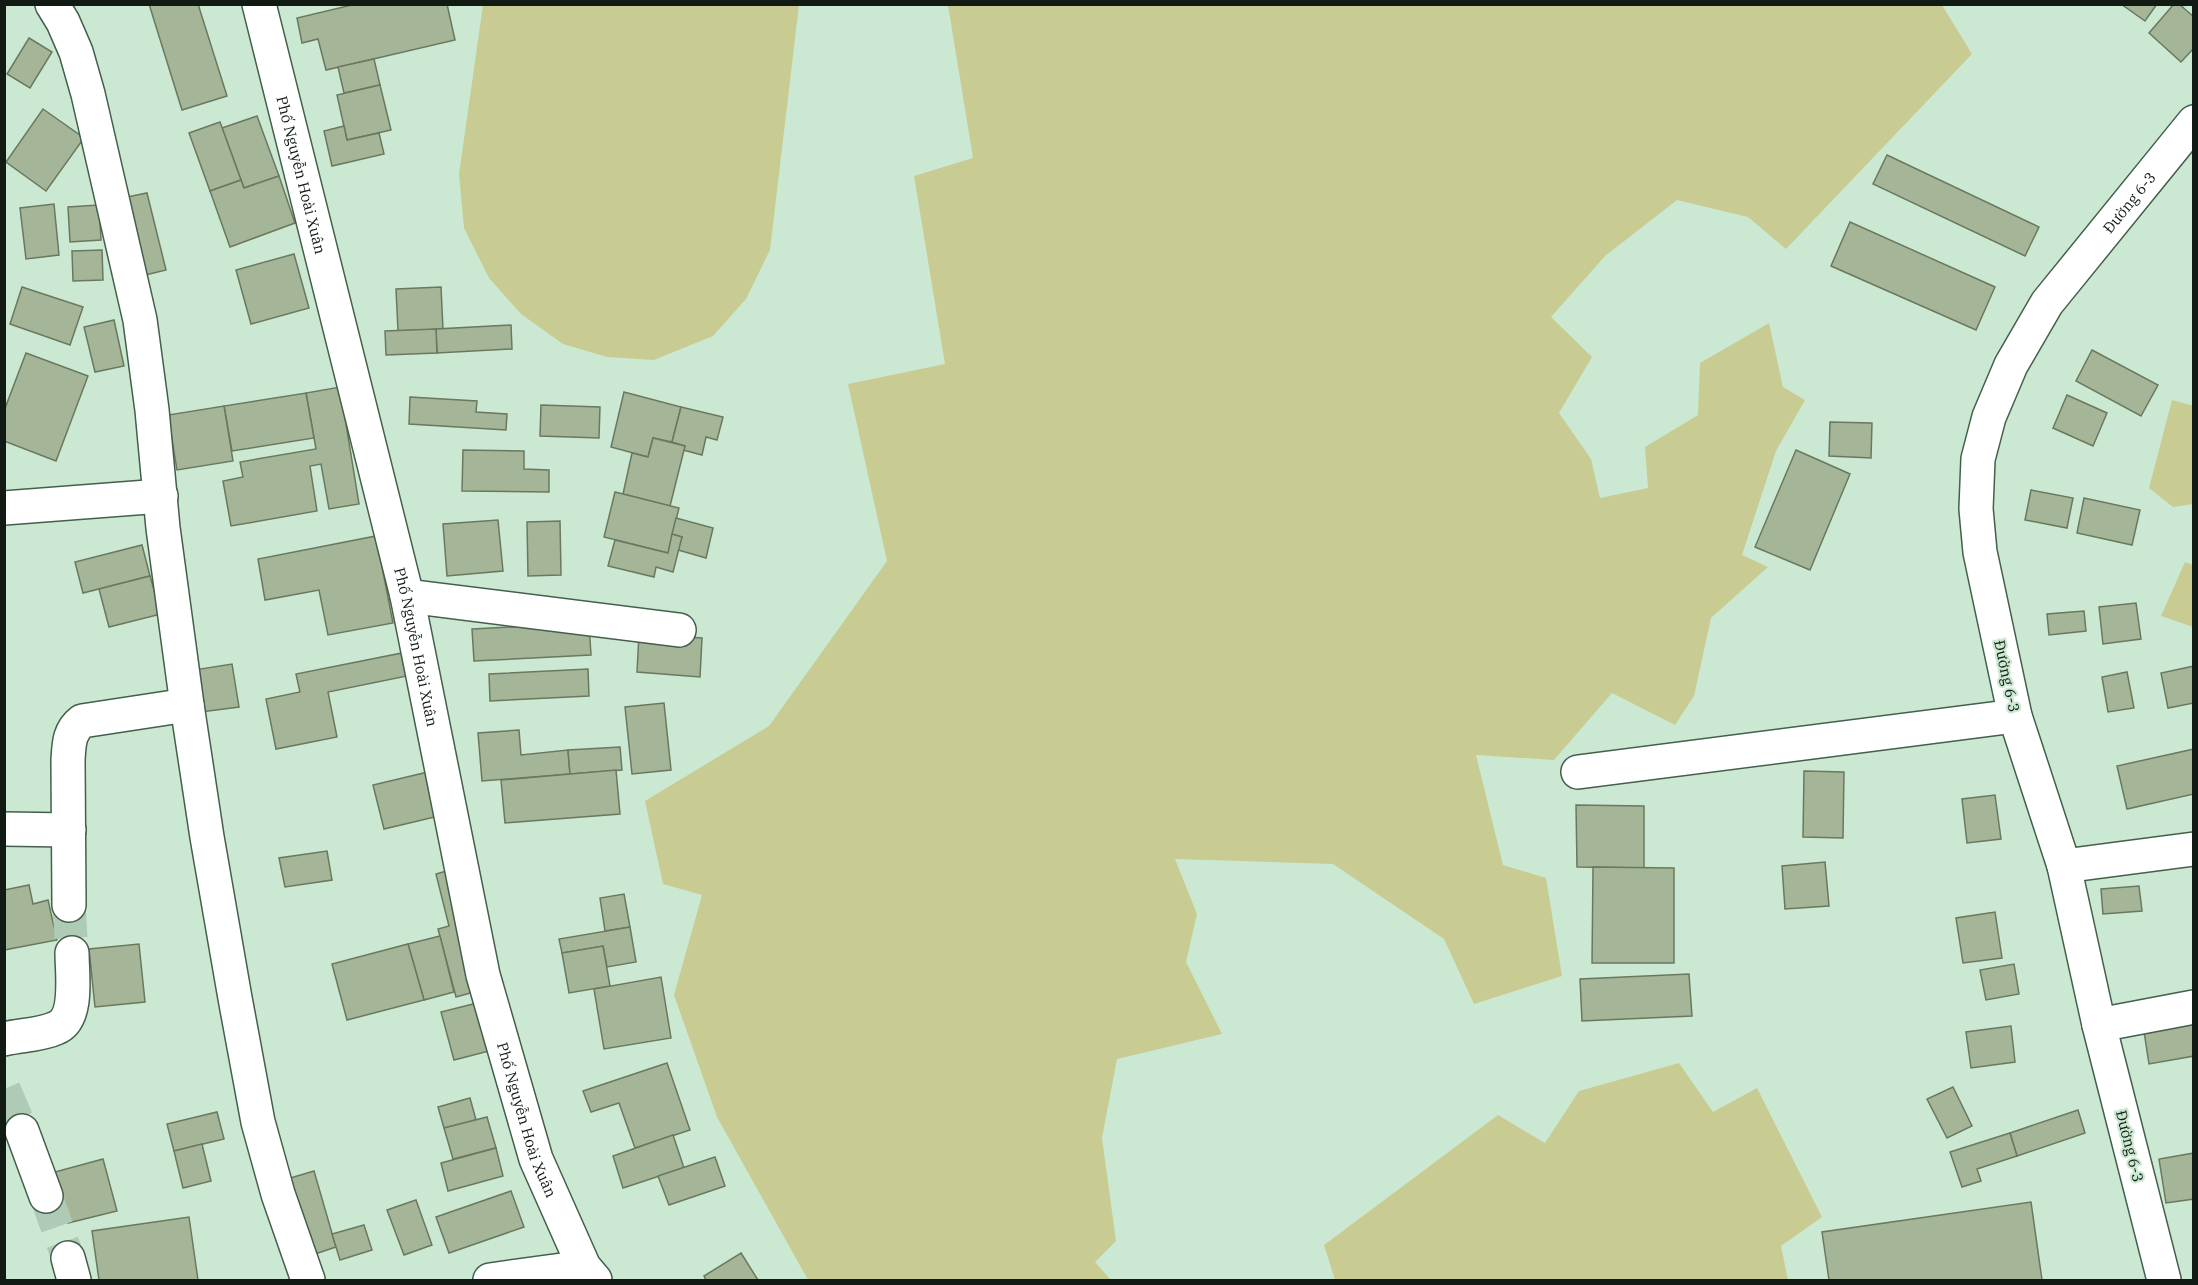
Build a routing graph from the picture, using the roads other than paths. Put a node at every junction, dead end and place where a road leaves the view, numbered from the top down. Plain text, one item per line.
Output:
1 (52, 4) edge
2 (259, 4) edge
3 (2193, 122) edge
4 (161, 496) junction
5 (4, 508) edge
6 (407, 596) junction
7 (679, 630) dead end
8 (187, 705) junction
9 (2015, 716) junction
10 (1578, 772) dead end
11 (4, 829) edge
12 (69, 830) junction
13 (2193, 849) edge
14 (2064, 866) junction
15 (69, 905) tunnel mouth
16 (72, 953) tunnel mouth
17 (2193, 1007) edge
18 (2099, 1025) junction
19 (4, 1039) edge
20 (22, 1131) tunnel mouth
21 (46, 1196) tunnel mouth
22 (590, 1274) edge
23 (308, 1281) edge
24 (490, 1281) edge
25 (2164, 1281) edge

1 - 4 street
2 - 6 street, Phố Nguyễn Hoài Xuân
3 - 9 street, Đường 6-3
4 - 5 street
4 - 8 street
6 - 7 street
6 - 22 street, Phố Nguyễn Hoài Xuân
8 - 12 street
8 - 23 street
9 - 10 street
9 - 14 street, Đường 6-3
11 - 12 street
12 - 15 street
13 - 14 street
14 - 18 street, Đường 6-3
16 - 19 street
17 - 18 street
18 - 25 street, Đường 6-3
20 - 21 street
22 - 24 street

